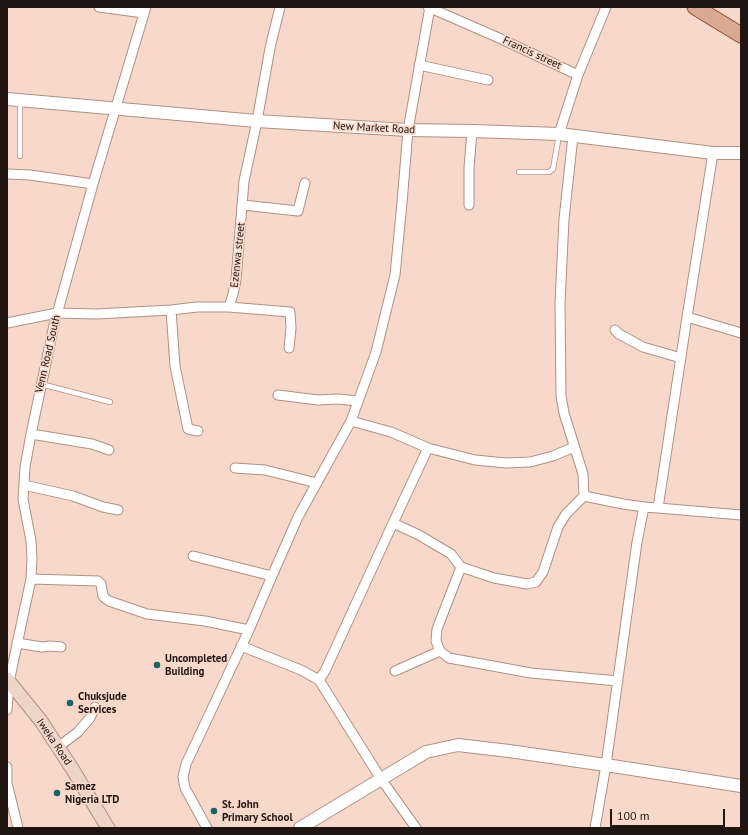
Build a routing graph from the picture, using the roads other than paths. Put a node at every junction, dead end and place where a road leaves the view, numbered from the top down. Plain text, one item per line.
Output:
1 (98, 7) edge
2 (280, 7) edge
3 (429, 7) edge
4 (606, 7) edge
5 (695, 7) edge
6 (145, 10) edge
7 (741, 35) edge
8 (419, 65) junction
9 (578, 75) junction
10 (488, 80) dead end
11 (7, 98) edge
12 (20, 100) junction
13 (115, 108) junction
14 (258, 121) junction
15 (408, 130) junction
16 (472, 130) junction
17 (559, 134) junction
18 (573, 136) junction
19 (714, 153) junction
20 (741, 153) edge
21 (20, 156) dead end
22 (519, 172) dead end
23 (7, 174) edge
24 (305, 183) dead end
25 (93, 184) junction
26 (243, 205) junction
27 (469, 205) dead end
28 (229, 308) junction
29 (171, 310) junction
30 (57, 313) junction
31 (687, 317) junction
32 (7, 323) edge
33 (615, 330) dead end
34 (741, 333) edge
35 (289, 348) dead end
36 (681, 358) junction
37 (41, 384) junction
38 (278, 395) dead end
39 (358, 401) junction
40 (110, 402) dead end
41 (351, 421) junction
42 (198, 431) dead end
43 (31, 434) junction
44 (574, 447) junction
45 (428, 448) junction
46 (109, 450) dead end
47 (235, 468) dead end
48 (317, 483) junction
49 (24, 485) junction
50 (584, 496) junction
51 (644, 507) junction
52 (658, 508) junction
53 (118, 510) dead end
54 (741, 515) edge
55 (393, 523) junction
56 (193, 556) dead end
57 (461, 567) junction
58 (272, 576) junction
59 (31, 579) junction
60 (249, 630) junction
61 (17, 643) junction
62 (241, 646) junction
63 (61, 647) dead end
64 (440, 651) junction
65 (395, 670) dead end
66 (8, 680) edge
67 (319, 680) junction
68 (618, 681) junction
69 (95, 707) dead end
70 (7, 710) edge
71 (58, 747) junction
72 (606, 765) junction
73 (7, 767) edge
74 (381, 779) junction
75 (7, 783) edge
76 (741, 786) edge
77 (18, 828) edge
78 (108, 828) edge
79 (207, 828) edge
80 (300, 828) edge
81 (416, 828) edge
82 (595, 828) edge

1 - 6 street
2 - 14 street, Ezenwa street
3 - 8 street
3 - 9 street, Francis street
4 - 9 street
5 - 7 main road
6 - 13 street, Venn Road South
8 - 10 street
8 - 15 street
9 - 17 street
11 - 12 street, New Market Road
12 - 13 street, New Market Road
12 - 21 lane
13 - 14 street, New Market Road
13 - 25 street, Venn Road South
14 - 15 street, New Market Road
14 - 26 street, Ezenwa street
15 - 16 street, New Market Road
15 - 39 street
16 - 17 street, New Market Road
16 - 27 street
17 - 18 street, New Market Road
17 - 22 lane
18 - 19 street, New Market Road
18 - 44 street
19 - 20 street, New Market Road
19 - 31 street
23 - 25 street
24 - 26 street
25 - 30 street, Venn Road South
26 - 28 street, Ezenwa street
28 - 29 street
28 - 35 street
29 - 30 street
29 - 42 street
30 - 32 street
30 - 37 street, Venn Road South
31 - 34 street
31 - 36 street
33 - 36 street
36 - 52 street
37 - 40 lane
37 - 43 street, Venn Road South
38 - 39 street
39 - 41 street
41 - 45 street
41 - 48 street
43 - 46 street
43 - 49 street, Venn Road South
44 - 45 street
44 - 50 street
45 - 55 street
47 - 48 street
48 - 58 street
49 - 53 street
49 - 59 street, Venn Road South
50 - 51 street
50 - 57 street
51 - 52 street
51 - 68 street
52 - 54 street
55 - 57 street
55 - 67 street
56 - 58 street
57 - 64 street
58 - 60 street
59 - 60 street
59 - 61 street, Venn Road South
60 - 62 street
61 - 63 street
61 - 66 street, Venn Road South
62 - 67 street
62 - 79 street
64 - 65 street
64 - 68 street
66 - 70 street, Venn Road South
66 - 71 main road, Iweka Road
67 - 74 street
68 - 72 street
69 - 71 street
71 - 78 main road, Iweka Road
72 - 74 street
72 - 76 street
72 - 82 street
73 - 75 street
74 - 80 street
74 - 81 street
75 - 77 street

